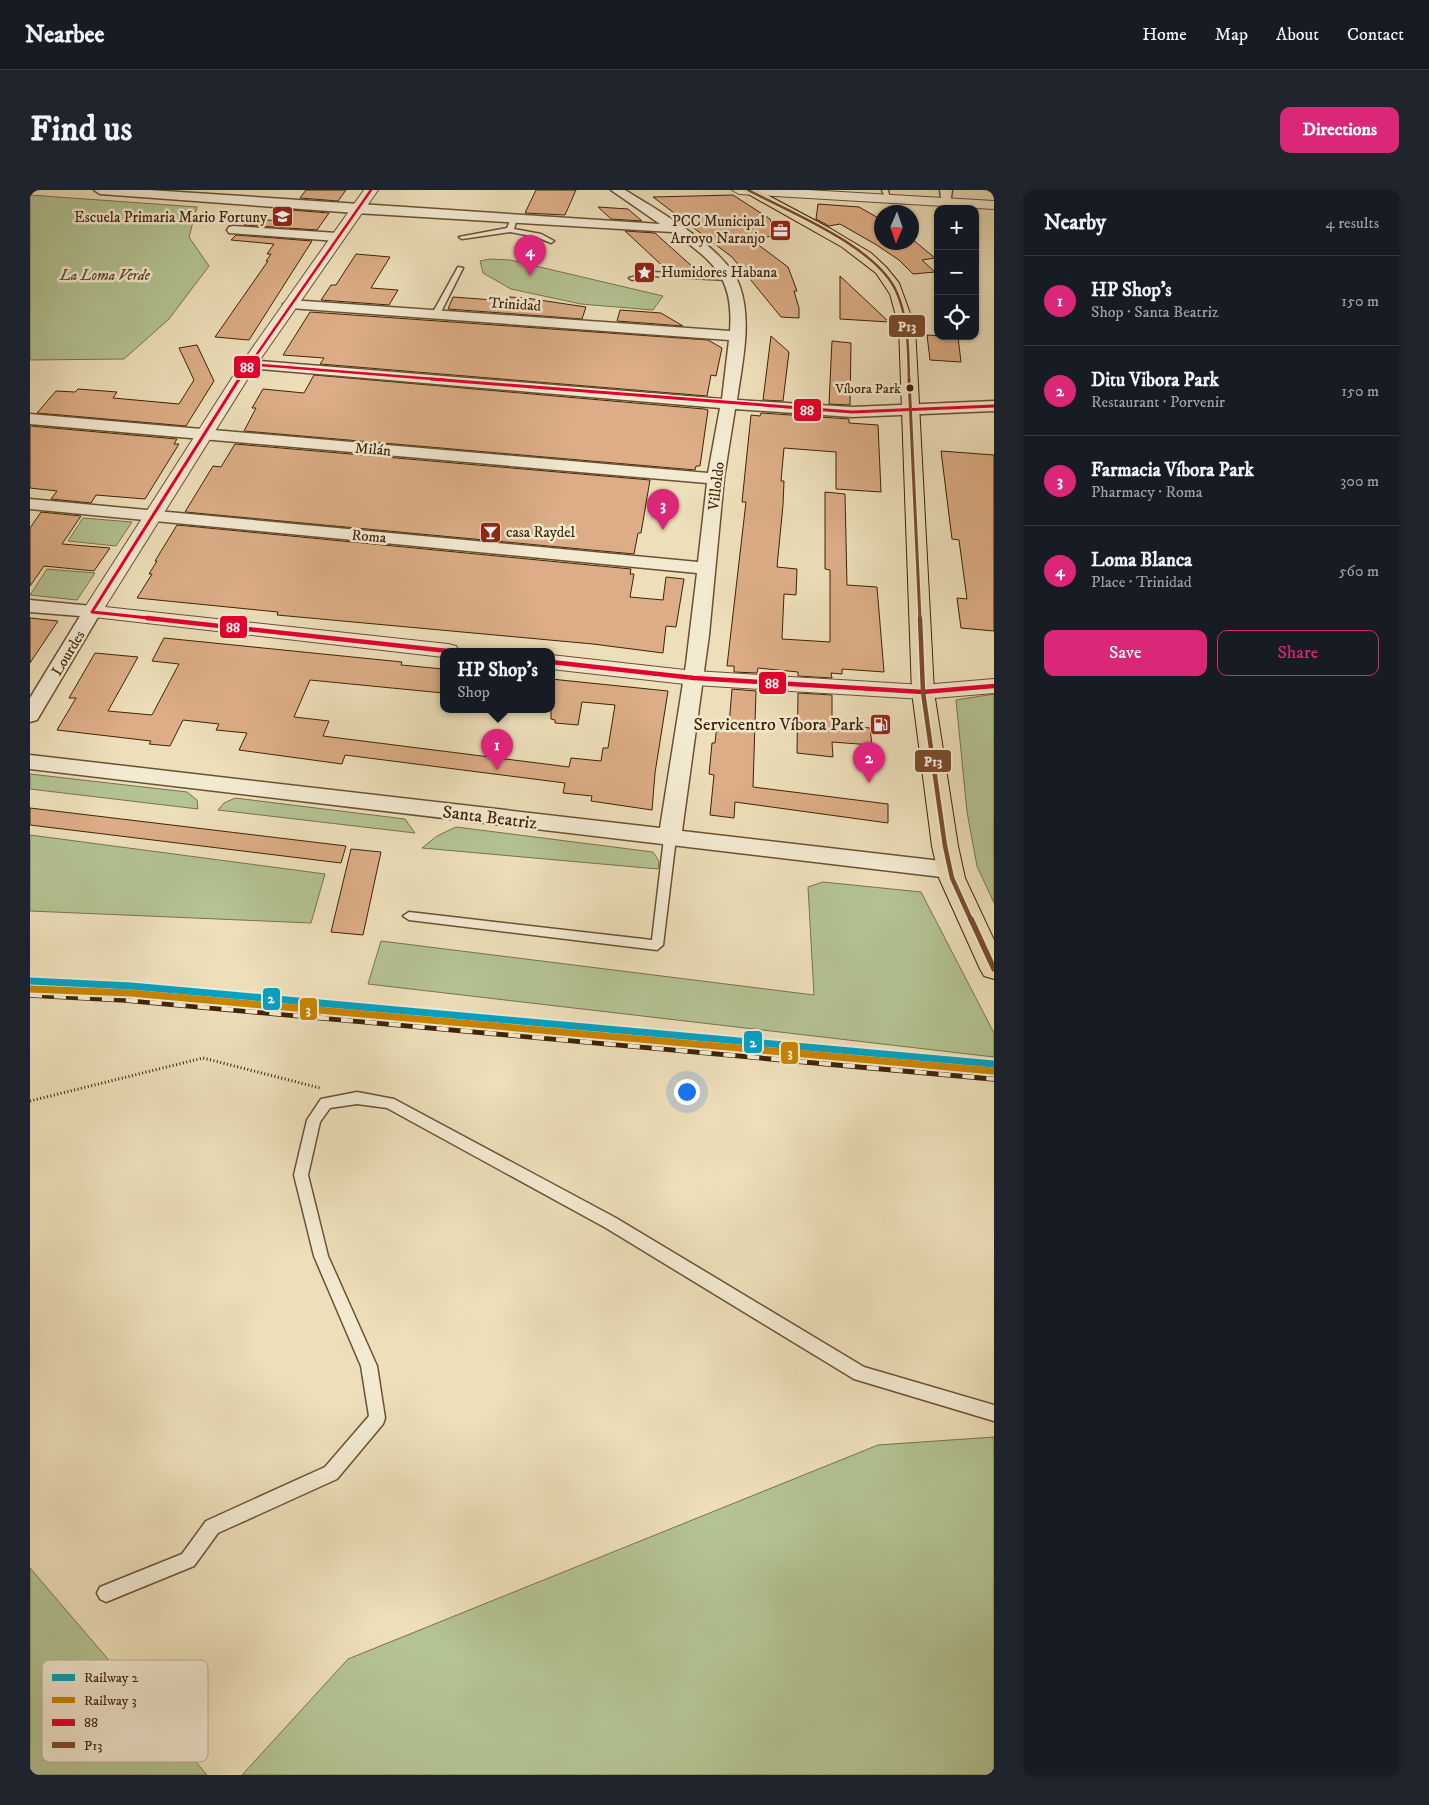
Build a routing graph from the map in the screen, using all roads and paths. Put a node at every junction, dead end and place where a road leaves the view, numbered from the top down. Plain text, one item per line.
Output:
1 (100, 190) edge
2 (370, 190) edge
3 (617, 190) edge
4 (739, 190) edge
5 (748, 190) edge
6 (887, 194) edge
7 (946, 196) edge
8 (994, 205) edge
9 (356, 209) junction
10 (512, 224) junction
11 (672, 228) junction
12 (233, 230) dead end
13 (337, 237) junction
14 (462, 237) dead end
15 (551, 241) dead end
16 (460, 268) dead end
17 (632, 278) dead end
18 (729, 278) junction
19 (290, 304) junction
20 (436, 314) junction
21 (737, 336) junction
22 (250, 364) junction
23 (727, 404) junction
24 (994, 406) edge
25 (909, 410) junction
26 (30, 419) edge
27 (206, 435) junction
28 (715, 479) junction
29 (30, 504) edge
30 (152, 516) junction
31 (707, 568) junction
32 (30, 606) edge
33 (92, 612) junction
34 (440, 650) edge
35 (555, 662) edge
36 (694, 678) junction
37 (994, 686) edge
38 (923, 692) junction
39 (30, 715) edge
40 (30, 762) edge
41 (670, 838) junction
42 (950, 870) junction
43 (409, 916) dead end
44 (994, 969) edge
45 (357, 1098) junction
46 (30, 1101) edge
47 (994, 1413) edge
48 (106, 1594) dead end

1 - 9 street
2 - 9 street, Lourdes
3 - 11 street, Villoldo
4 - 5 street
5 - 6 street
5 - 25 main road
6 - 7 street
7 - 8 street
9 - 10 street
9 - 13 street, Lourdes
10 - 11 street
10 - 14 lane
10 - 15 lane
11 - 18 street, Villoldo
12 - 13 street
13 - 19 street, Lourdes
16 - 20 lane
17 - 18 lane
18 - 21 street, Villoldo
19 - 20 street, Trinidad
19 - 22 street, Lourdes
20 - 21 street, Trinidad
21 - 23 street, Villoldo
22 - 23 street
22 - 27 street, Lourdes
23 - 25 street
23 - 28 street, Villoldo
24 - 25 street
25 - 38 main road
26 - 27 street, Milán
27 - 28 street, Milán
27 - 30 street, Lourdes
28 - 31 street, Villoldo
29 - 30 street, Roma
30 - 31 street, Roma
30 - 33 street, Lourdes
31 - 36 street, Villoldo
32 - 33 street
33 - 34 street
33 - 39 street, Lourdes
35 - 36 street
36 - 38 street
36 - 41 street, Villoldo
37 - 38 street
38 - 42 main road
40 - 41 street, Santa Beatriz
41 - 42 street, Santa Beatriz
41 - 43 lane
42 - 44 main road
45 - 46 path
45 - 47 lane
45 - 48 lane

